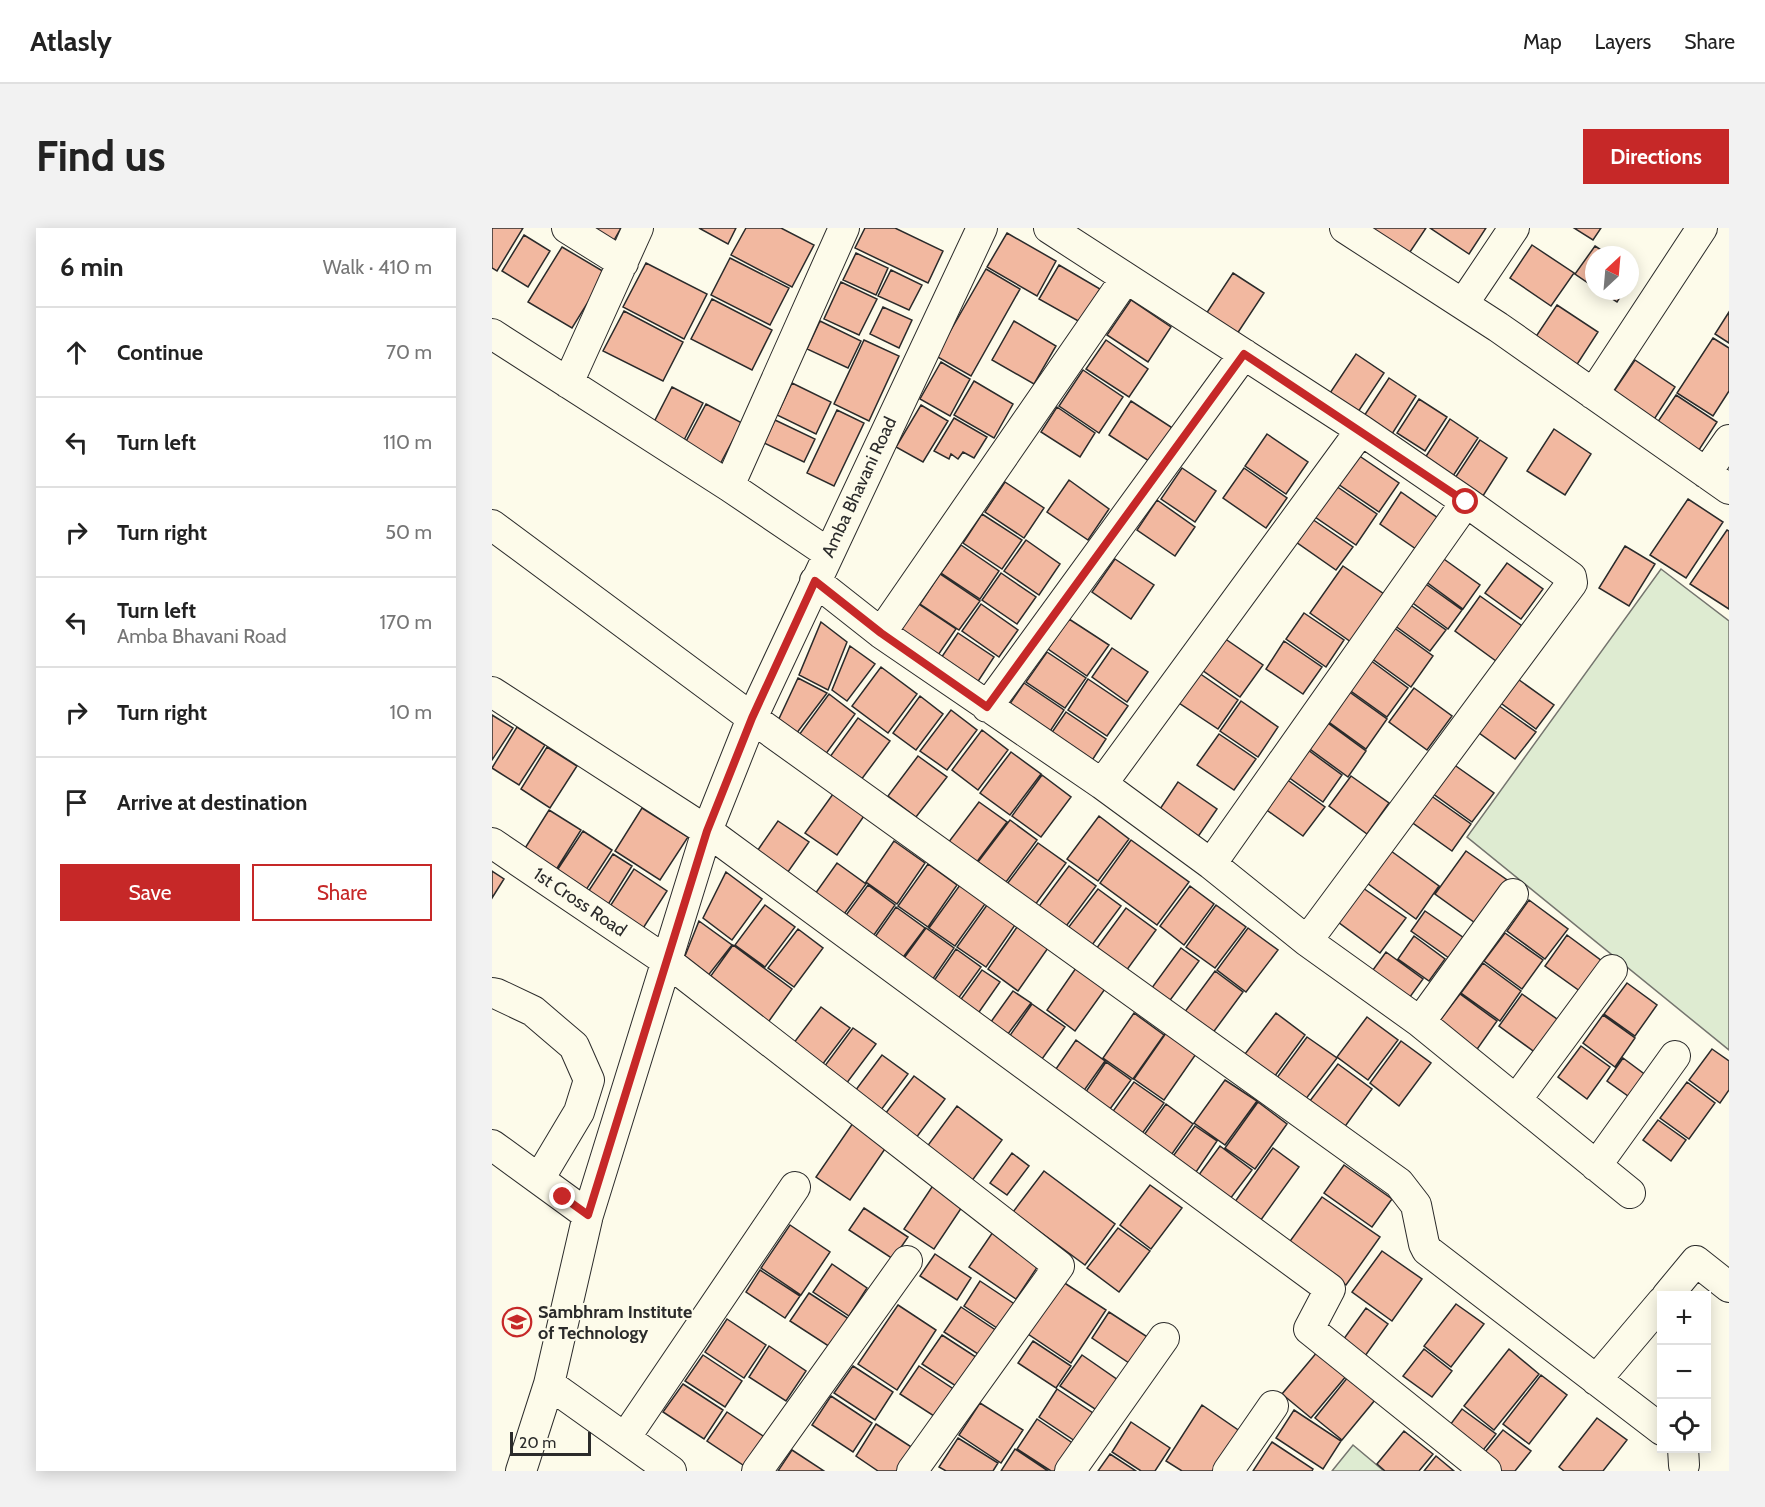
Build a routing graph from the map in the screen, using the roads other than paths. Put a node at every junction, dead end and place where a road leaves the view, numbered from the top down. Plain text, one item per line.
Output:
1 (567, 228) edge
2 (638, 228) edge
3 (844, 228) edge
4 (982, 228) edge
5 (1049, 228) edge
6 (1514, 228) edge
7 (1702, 228) edge
8 (1348, 229) edge
9 (623, 263) junction
10 (1126, 278) junction
11 (1463, 304) junction
12 (492, 334) edge
13 (1244, 354) junction
14 (568, 383) junction
15 (1593, 393) junction
16 (1361, 430) junction
17 (1729, 440) edge
18 (1718, 481) edge
19 (729, 486) junction
20 (1466, 502) junction
21 (492, 525) edge
22 (828, 553) junction
23 (815, 581) junction
24 (881, 633) junction
25 (492, 692) edge
26 (987, 707) junction
27 (752, 718) junction
28 (1102, 784) junction
29 (707, 831) junction
30 (492, 843) edge
31 (1211, 864) junction
32 (1513, 894) dead end
33 (1307, 941) junction
34 (668, 962) junction
35 (1612, 970) dead end
36 (492, 993) edge
37 (1420, 1022) junction
38 (1674, 1056) dead end
39 (1516, 1100) junction
40 (492, 1145) edge
41 (1596, 1166) junction
42 (539, 1179) junction
43 (795, 1187) dead end
44 (1630, 1193) dead end
45 (588, 1215) junction
46 (907, 1261) dead end
47 (1729, 1287) edge
48 (1671, 1291) edge
49 (1657, 1308) edge
50 (1164, 1338) dead end
51 (1596, 1380) junction
52 (549, 1384) junction
53 (1273, 1406) dead end
54 (1657, 1426) edge
55 (624, 1438) junction
56 (521, 1471) edge
57 (670, 1471) edge
58 (757, 1471) edge
59 (912, 1471) edge
60 (1070, 1471) edge
61 (1228, 1471) edge
62 (1486, 1471) edge

1 - 9 street
2 - 9 street
3 - 19 street
4 - 22 street, Amba Bhavani Road
5 - 10 street
6 - 11 street
7 - 15 street
8 - 11 street
9 - 14 street
10 - 13 street
10 - 24 street
11 - 15 street
12 - 14 street
13 - 16 street
13 - 26 street
14 - 19 street
15 - 18 street
16 - 20 street
16 - 28 street
17 - 18 street
19 - 22 street
20 - 31 street
20 - 33 street
21 - 27 street
22 - 23 street, Amba Bhavani Road
23 - 24 street
23 - 27 street, Amba Bhavani Road
24 - 26 street
25 - 29 street
26 - 28 street
27 - 29 street, Amba Bhavani Road
27 - 51 street
28 - 31 street
29 - 34 street, Amba Bhavani Road
29 - 62 street
30 - 34 street, 1st Cross Road
31 - 33 street
32 - 37 street
33 - 37 street
34 - 45 street, Amba Bhavani Road
34 - 59 street, 1st Cross Road
35 - 39 street
36 - 42 street
37 - 39 street
38 - 41 street
39 - 41 street
40 - 42 street
41 - 44 street
42 - 45 street
43 - 55 street
45 - 52 street, Amba Bhavani Road
46 - 58 street
47 - 48 street
49 - 51 street
50 - 60 street
51 - 54 street
52 - 55 street
52 - 56 street, Amba Bhavani Road
53 - 61 street
55 - 57 street

